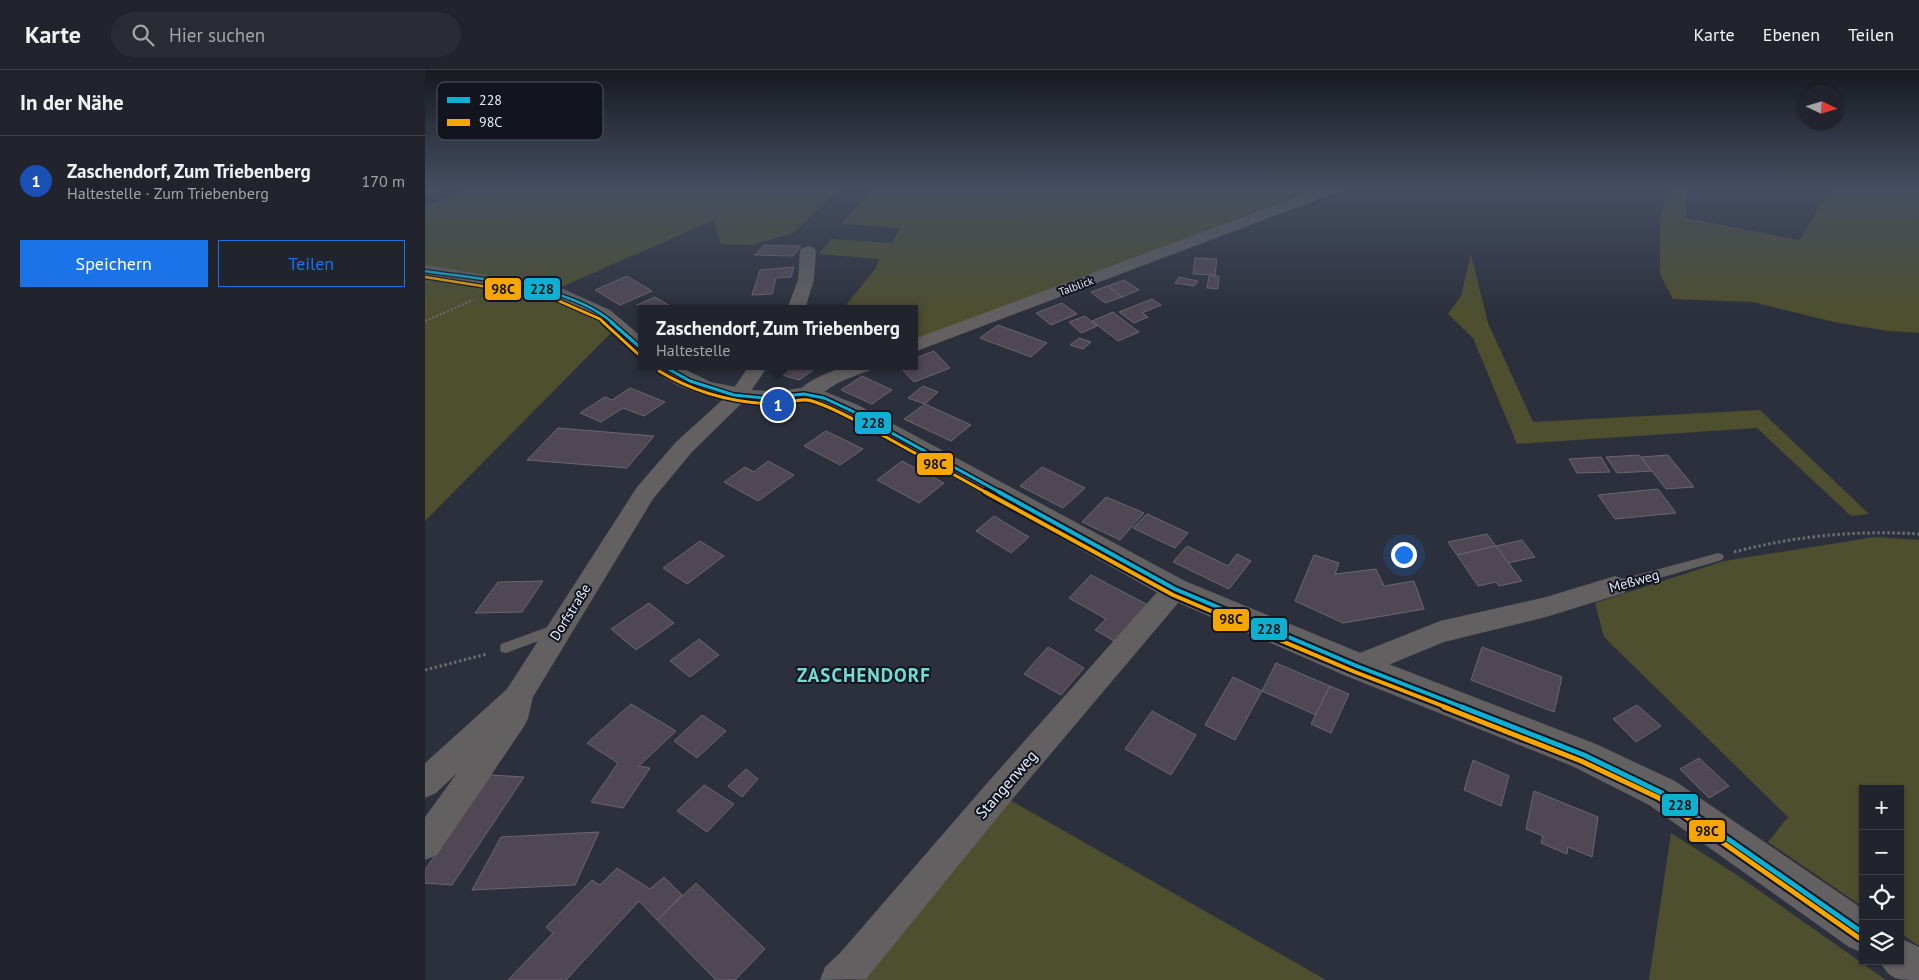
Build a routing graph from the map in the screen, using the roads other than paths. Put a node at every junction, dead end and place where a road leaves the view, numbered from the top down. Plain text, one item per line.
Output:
1 (1229, 229) edge
2 (808, 251) dead end
3 (425, 271) edge
4 (797, 305) edge
5 (638, 345) edge
6 (918, 345) edge
7 (668, 370) edge
8 (756, 370) edge
9 (854, 370) edge
10 (806, 394) junction
11 (738, 396) junction
12 (1718, 557) road end
13 (1615, 586) joint
14 (1175, 589) junction
15 (560, 627) junction
16 (507, 648) road end
17 (1357, 666) junction
18 (519, 694) junction
19 (425, 784) edge
20 (425, 844) edge
21 (1859, 930) edge
22 (1904, 962) edge
23 (1919, 972) edge
24 (838, 980) edge

1 - 6 street, Talblick
2 - 4 street
3 - 5 street
7 - 11 street
8 - 11 street, Dorfstraße
9 - 10 street
10 - 11 street
10 - 14 street
11 - 15 street, Dorfstraße
12 - 13 lane, Meßweg
13 - 17 street, Meßweg
14 - 17 street
14 - 24 street, Stangenweg
15 - 16 lane
15 - 18 street, Dorfstraße
17 - 21 street
18 - 19 street
18 - 20 street, Dorfstraße
22 - 23 street

